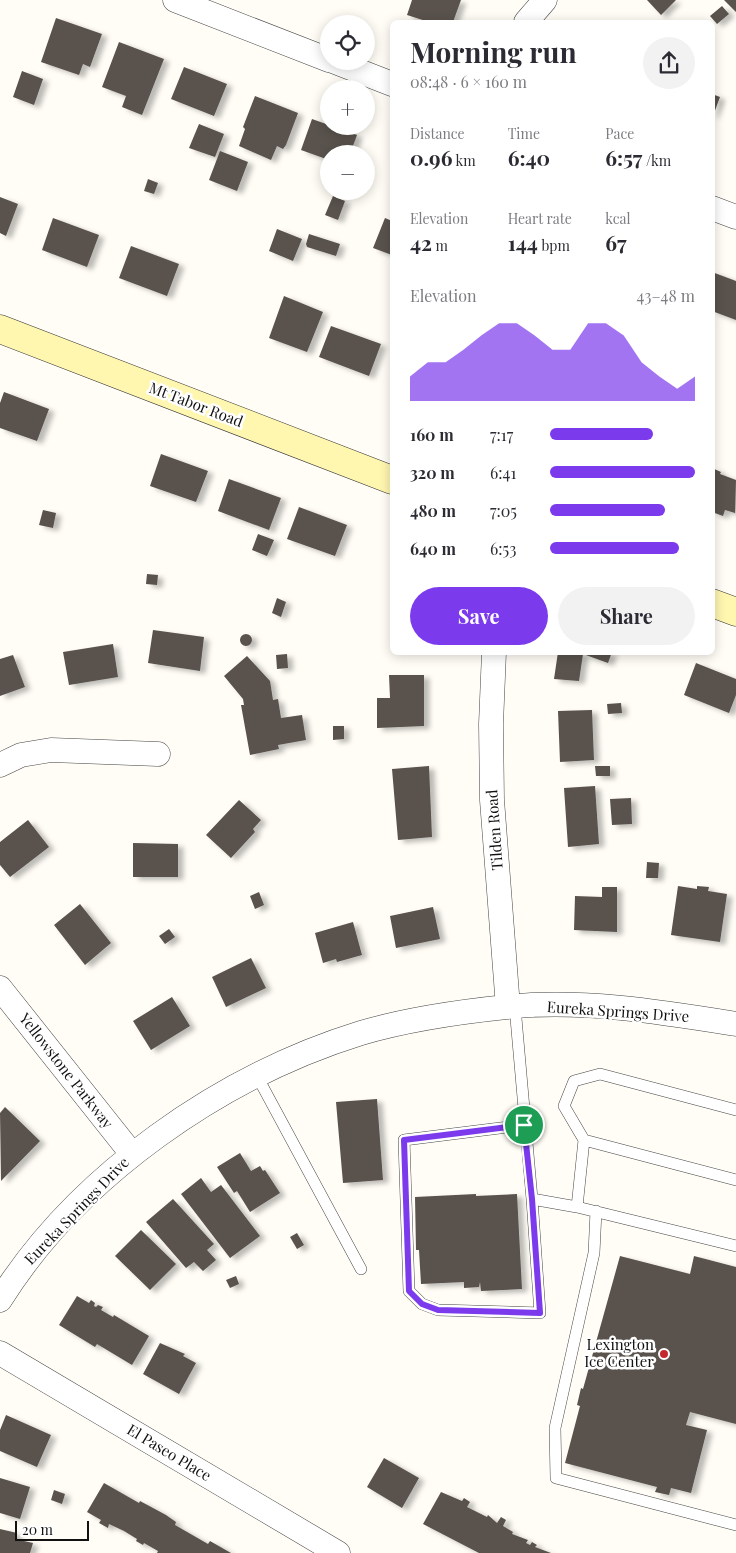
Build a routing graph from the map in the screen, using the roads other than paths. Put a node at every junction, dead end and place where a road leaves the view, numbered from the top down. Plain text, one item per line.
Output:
1 (175, 0) edge
2 (545, 0) edge
3 (528, 20) edge
4 (320, 56) edge
5 (356, 70) edge
6 (390, 83) edge
7 (715, 209) edge
8 (736, 217) edge
9 (0, 329) edge
10 (390, 479) edge
11 (715, 604) edge
12 (736, 612) edge
13 (494, 655) edge
14 (158, 754) dead end
15 (0, 765) edge
16 (0, 988) edge
17 (512, 1007) junction
18 (736, 1024) edge
19 (257, 1076) junction
20 (736, 1110) edge
21 (524, 1125) junction
22 (584, 1140) junction
23 (132, 1154) junction
24 (736, 1180) edge
25 (532, 1199) junction
26 (577, 1207) junction
27 (596, 1211) junction
28 (736, 1246) edge
29 (361, 1269) dead end
30 (0, 1300) edge
31 (0, 1353) edge
32 (736, 1525) edge
33 (338, 1553) edge

1 - 4 street
2 - 3 street
5 - 6 street
7 - 8 street
9 - 10 street, Mt Tabor Road
11 - 12 street
13 - 17 street, Tilden Road
14 - 15 street
16 - 23 street, Yellowstone Parkway
17 - 18 street, Eureka Springs Drive
17 - 19 street, Eureka Springs Drive
17 - 21 lane
19 - 23 street, Eureka Springs Drive
19 - 29 lane
20 - 22 lane
21 - 25 lane
21 - 25 lane
22 - 24 lane
22 - 26 lane
23 - 30 street, Eureka Springs Drive
25 - 26 lane
26 - 27 lane
27 - 28 lane
27 - 32 lane
31 - 33 street, El Paseo Place

